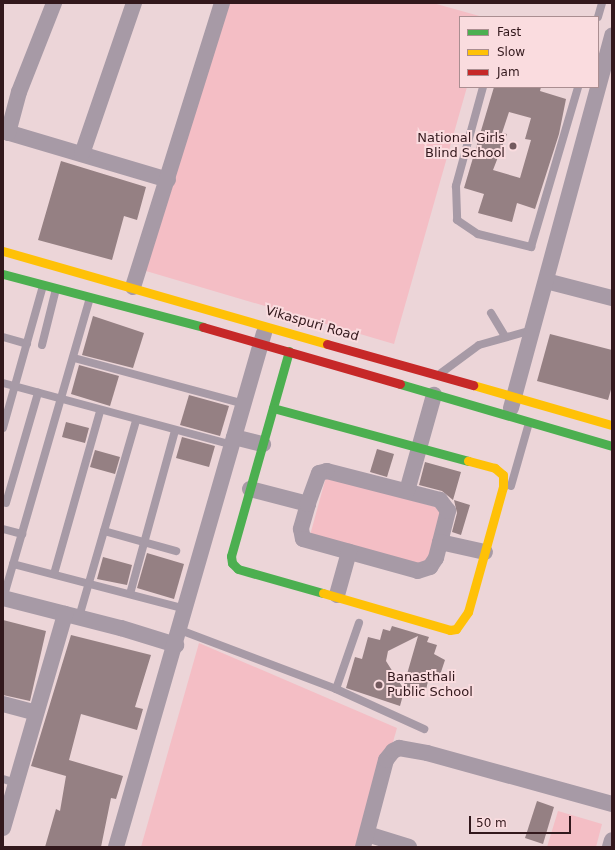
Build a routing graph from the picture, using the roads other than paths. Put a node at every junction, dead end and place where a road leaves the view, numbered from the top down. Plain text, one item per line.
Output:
1 (54, 3) edge
2 (134, 3) edge
3 (222, 3) edge
4 (602, 3) edge
5 (598, 16) edge
6 (612, 35) edge
7 (599, 83) edge
8 (483, 88) edge
9 (578, 88) edge
10 (598, 88) edge
11 (5, 132) edge
12 (82, 154) junction
13 (168, 180) junction
14 (3, 251) edge
15 (3, 274) edge
16 (546, 280) junction
17 (43, 285) junction
18 (133, 287) junction
19 (56, 288) junction
20 (90, 297) junction
21 (612, 298) edge
22 (491, 313) dead end
23 (267, 324) junction
24 (532, 330) junction
25 (505, 336) junction
26 (3, 337) edge
27 (262, 343) junction
28 (27, 344) junction
29 (42, 345) dead end
30 (289, 351) junction
31 (74, 358) junction
32 (439, 375) junction
33 (3, 383) edge
34 (16, 387) junction
35 (38, 393) junction
36 (434, 394) junction
37 (514, 397) junction
38 (61, 400) junction
39 (244, 404) junction
40 (273, 408) junction
41 (100, 411) junction
42 (509, 417) junction
43 (136, 420) junction
44 (529, 423) junction
45 (612, 426) edge
46 (3, 428) edge
47 (175, 431) junction
48 (233, 441) junction
49 (263, 444) junction
50 (612, 446) edge
51 (419, 447) junction
52 (250, 489) junction
53 (407, 491) junction
54 (6, 503) dead end
55 (308, 504) junction
56 (3, 529) edge
57 (104, 531) junction
58 (22, 534) junction
59 (145, 542) junction
60 (440, 542) junction
61 (176, 551) dead end
62 (349, 552) junction
63 (485, 552) junction
64 (14, 564) junction
65 (54, 574) junction
66 (484, 583) dead end
67 (89, 584) junction
68 (130, 594) junction
69 (336, 595) junction
70 (3, 598) edge
71 (186, 609) junction
72 (72, 616) junction
73 (359, 623) dead end
74 (178, 638) junction
75 (336, 689) junction
76 (3, 704) edge
77 (36, 714) junction
78 (424, 729) dead end
79 (9, 781) edge
80 (612, 804) edge
81 (3, 828) edge
82 (365, 840) edge
83 (612, 840) edge
84 (116, 847) edge
85 (409, 847) edge
86 (610, 847) edge

1 - 11 street
2 - 12 street
3 - 13 street
4 - 5 lane
6 - 7 street
8 - 9 lane
10 - 16 street
11 - 12 street
12 - 13 street
13 - 18 street
14 - 18 street, Vikaspuri Road
15 - 17 street
16 - 21 street
16 - 24 street
17 - 19 street
17 - 28 lane
18 - 23 street, Vikaspuri Road
19 - 20 street
19 - 29 lane
20 - 27 street
20 - 31 lane
22 - 25 lane
23 - 27 street
23 - 32 street, Vikaspuri Road
24 - 25 lane
24 - 37 street
25 - 32 lane
26 - 28 lane
27 - 30 street
27 - 39 street
28 - 34 lane
30 - 36 street
30 - 40 street
31 - 38 lane
31 - 39 lane
32 - 37 street, Vikaspuri Road
33 - 34 lane
34 - 35 lane
34 - 46 lane
35 - 38 lane
35 - 54 lane
36 - 42 street
36 - 51 street
37 - 42 street
37 - 45 street, Vikaspuri Road
38 - 41 lane
38 - 58 lane
39 - 48 street
40 - 49 street
40 - 51 street
41 - 43 lane
41 - 65 lane
42 - 44 street
43 - 47 lane
43 - 57 lane
44 - 50 street
44 - 66 lane
47 - 48 lane
47 - 59 lane
48 - 49 street
48 - 71 street
49 - 52 street
51 - 53 street
51 - 63 street
52 - 55 street
52 - 69 street
53 - 55 street
53 - 60 street
55 - 62 street
56 - 58 lane
57 - 59 lane
57 - 67 lane
58 - 64 lane
59 - 61 lane
59 - 68 lane
60 - 62 street
60 - 63 street
62 - 69 street
63 - 69 street
64 - 65 lane
64 - 70 lane
65 - 67 lane
67 - 68 lane
67 - 72 lane
68 - 71 lane
70 - 72 street
71 - 74 street
72 - 74 street
72 - 77 street
73 - 75 lane
74 - 75 lane
74 - 84 street
75 - 78 lane
76 - 77 street
77 - 79 street
79 - 81 street
80 - 82 street
82 - 85 street
83 - 86 street

